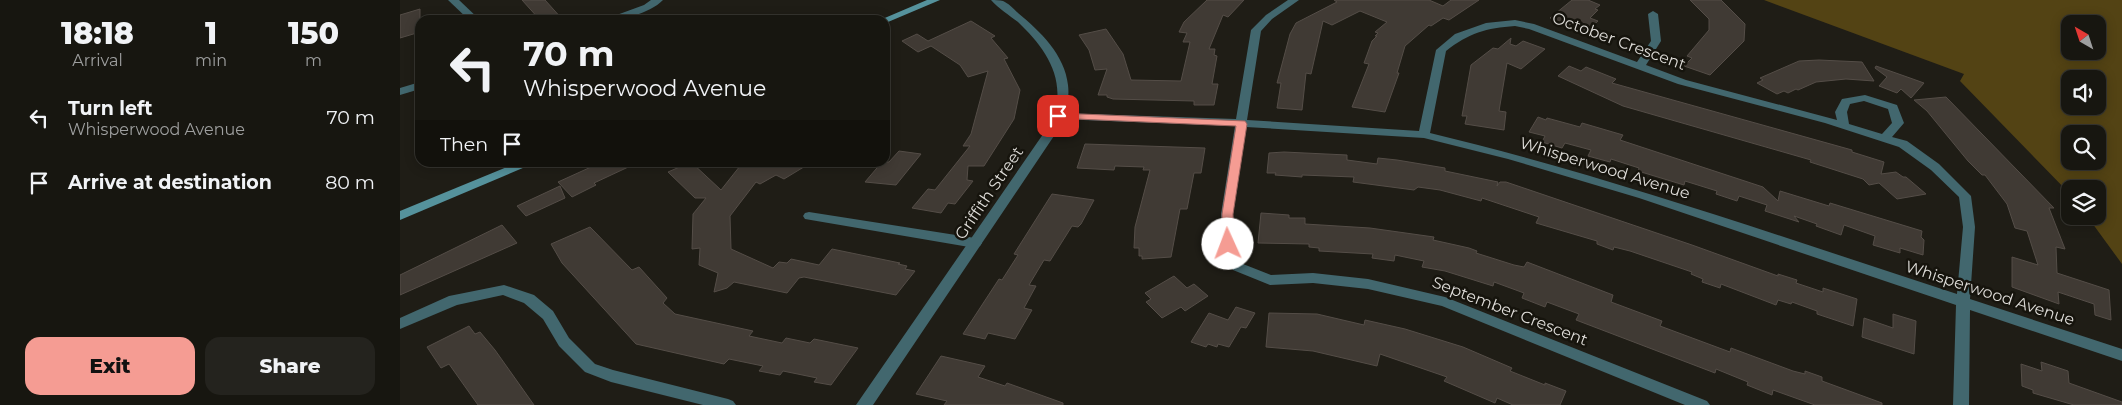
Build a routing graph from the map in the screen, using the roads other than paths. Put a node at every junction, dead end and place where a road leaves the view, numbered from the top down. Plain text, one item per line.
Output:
1 (453, 0) edge
2 (658, 0) edge
3 (935, 0) edge
4 (996, 0) edge
5 (1294, 0) edge
6 (1653, 14) dead end
7 (470, 15) edge
8 (623, 15) edge
9 (890, 18) edge
10 (1639, 67) junction
11 (415, 87) edge
12 (400, 92) edge
13 (1058, 116) junction
14 (1242, 124) junction
15 (1844, 126) junction
16 (1424, 135) junction
17 (1885, 138) junction
18 (519, 167) edge
19 (400, 216) edge
20 (808, 216) dead end
21 (975, 243) junction
22 (1963, 300) junction
23 (400, 324) edge
24 (2122, 355) edge
25 (728, 405) edge
26 (864, 405) edge
27 (1702, 405) edge
28 (1961, 405) edge

1 - 7 street
2 - 8 street
3 - 9 main road
4 - 13 street, Griffith Street
5 - 14 street, September Crescent
6 - 10 street
10 - 15 street, October Crescent
10 - 16 street, October Crescent
11 - 12 street
13 - 14 street, Whisperwood Avenue
13 - 21 street, Griffith Street
14 - 16 street, Whisperwood Avenue
14 - 27 street, September Crescent
15 - 17 street, October Crescent
15 - 17 street
16 - 22 street, Whisperwood Avenue
17 - 22 street, October Crescent
18 - 19 main road
20 - 21 street
21 - 26 street, Griffith Street
22 - 24 street, Whisperwood Avenue
22 - 28 street
23 - 25 street

